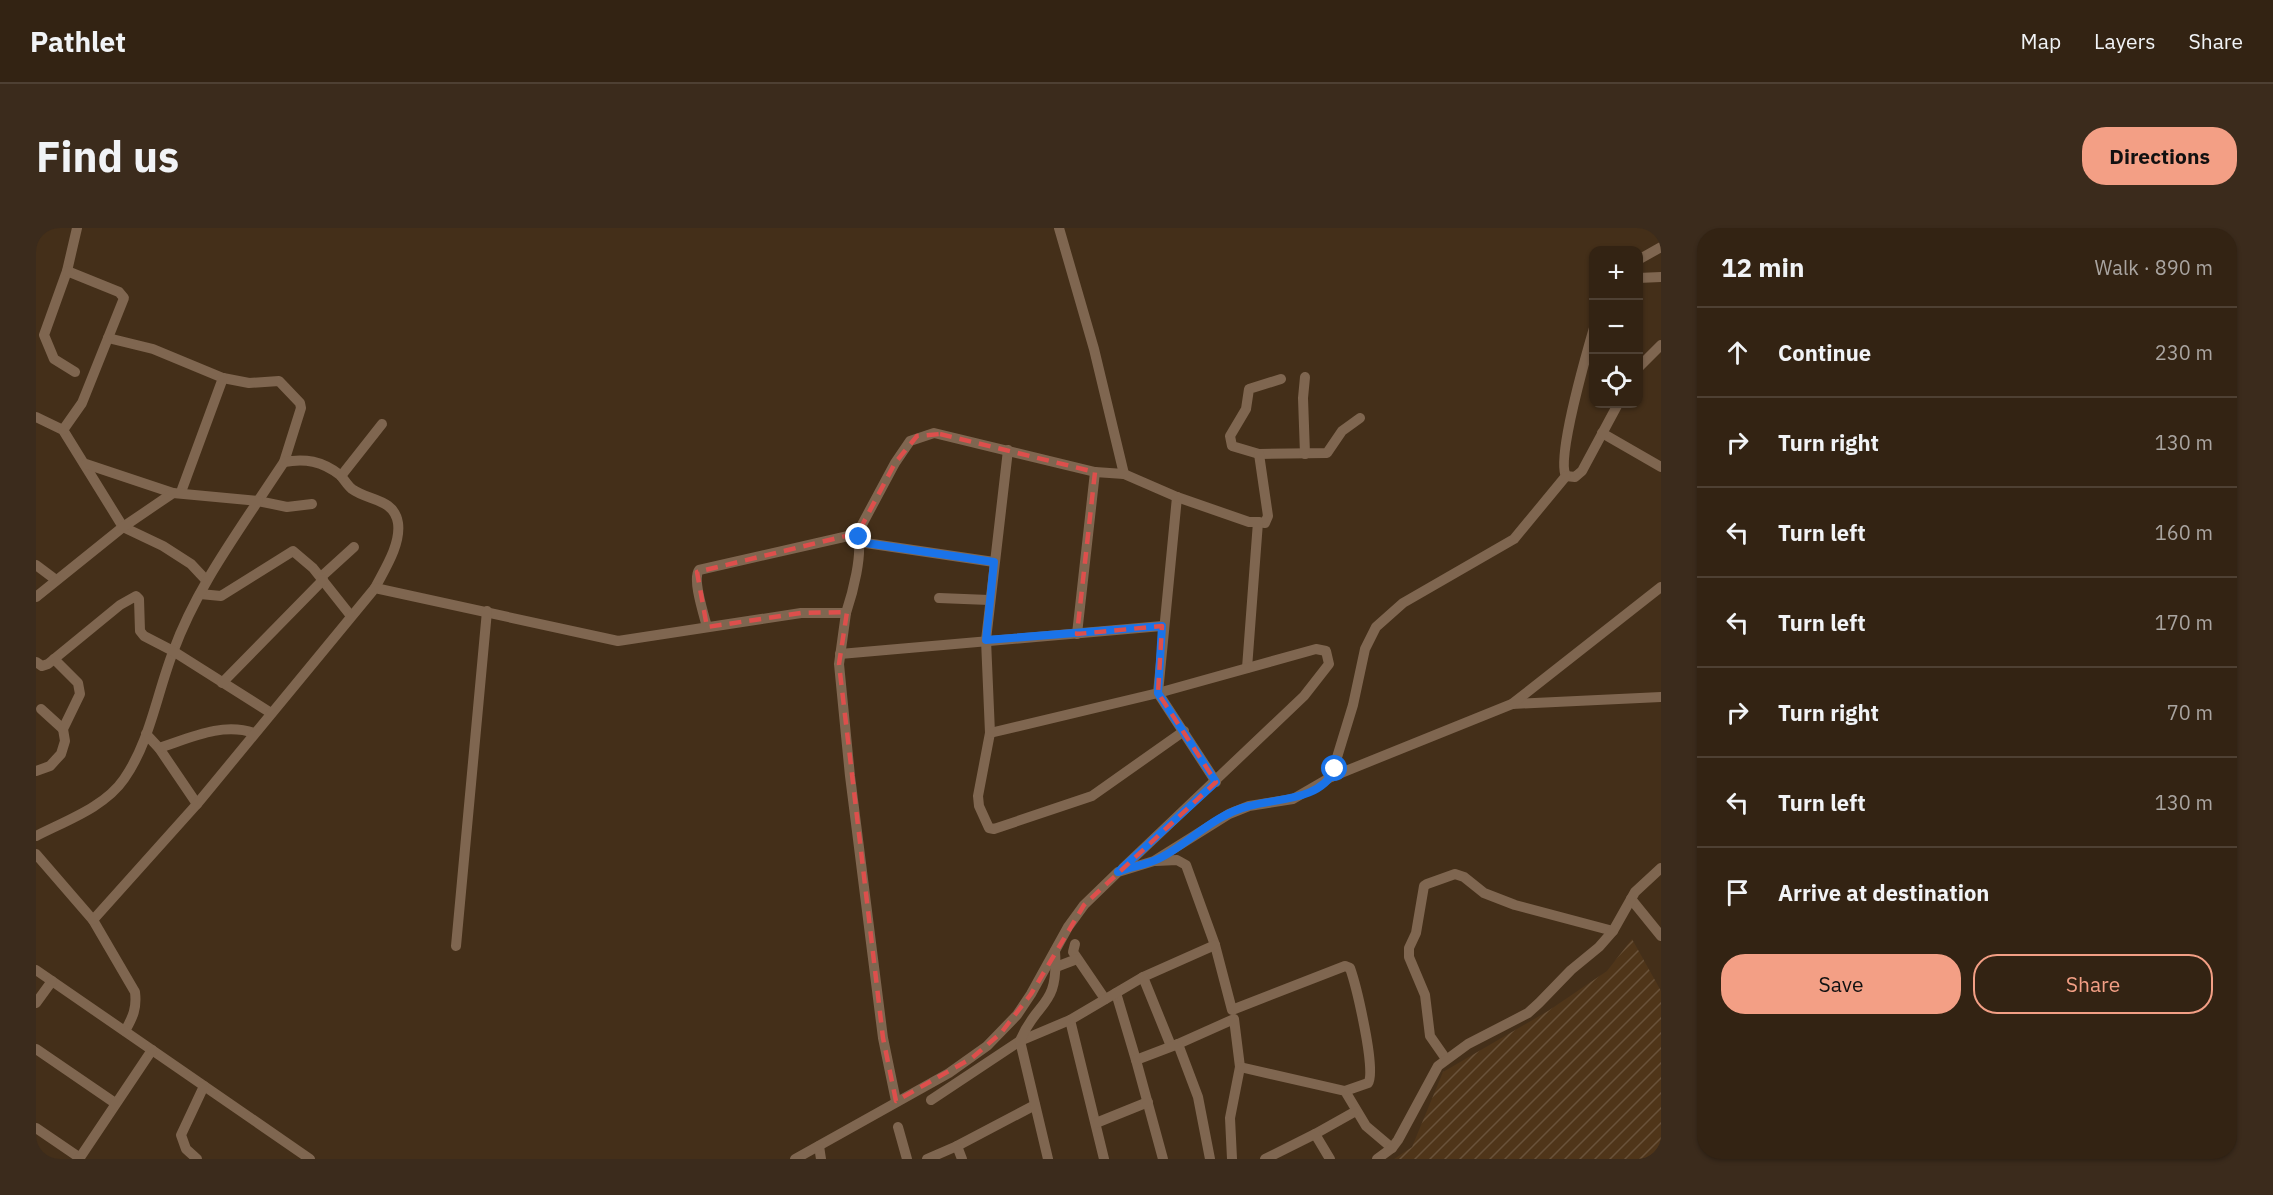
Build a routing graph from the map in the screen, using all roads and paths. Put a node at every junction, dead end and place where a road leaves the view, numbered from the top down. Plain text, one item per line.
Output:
1 (77, 228) edge
2 (1059, 228) edge
3 (1661, 248) edge
4 (1643, 257) edge
5 (67, 271) junction
6 (1661, 277) edge
7 (1643, 278) edge
8 (40, 333) edge
9 (108, 338) junction
10 (1589, 345) edge
11 (1661, 345) edge
12 (1643, 363) edge
13 (75, 372) dead end
14 (1305, 377) dead end
15 (223, 378) junction
16 (1281, 379) dead end
17 (1616, 408) edge
18 (36, 417) edge
19 (1360, 418) dead end
20 (382, 424) dead end
21 (63, 430) junction
22 (1602, 433) junction
23 (1008, 450) junction
24 (1259, 454) junction
25 (1305, 454) junction
26 (284, 462) junction
27 (86, 464) junction
28 (1661, 467) edge
29 (1095, 472) junction
30 (1124, 474) junction
31 (341, 476) junction
32 (1566, 476) junction
33 (177, 492) junction
34 (1177, 497) junction
35 (258, 501) junction
36 (312, 504) dead end
37 (1258, 522) junction
38 (123, 527) junction
39 (858, 538) junction
40 (354, 547) dead end
41 (994, 562) junction
42 (36, 565) edge
43 (322, 578) junction
44 (56, 580) junction
45 (206, 580) junction
46 (1661, 587) edge
47 (375, 588) junction
48 (200, 594) junction
49 (36, 597) edge
50 (939, 598) dead end
51 (989, 600) junction
52 (487, 611) junction
53 (846, 612) junction
54 (351, 616) junction
55 (1162, 626) junction
56 (707, 627) junction
57 (1077, 634) junction
58 (986, 640) junction
59 (173, 651) junction
60 (840, 654) junction
61 (54, 659) junction
62 (36, 662) edge
63 (1247, 668) junction
64 (222, 683) junction
65 (1158, 693) junction
66 (1661, 697) edge
67 (1512, 704) junction
68 (41, 709) dead end
69 (271, 713) junction
70 (63, 729) junction
71 (1184, 731) junction
72 (254, 733) junction
73 (990, 733) junction
74 (146, 734) junction
75 (159, 748) junction
76 (36, 771) edge
77 (1331, 777) junction
78 (1216, 782) junction
79 (197, 804) junction
80 (36, 836) edge
81 (36, 854) edge
82 (1154, 861) junction
83 (1660, 871) edge
84 (1118, 872) junction
85 (1631, 899) junction
86 (93, 920) junction
87 (1613, 931) junction
88 (1661, 936) edge
89 (1075, 944) dead end
90 (1215, 945) junction
91 (456, 946) dead end
92 (1054, 950) junction
93 (1077, 959) junction
94 (1056, 967) junction
95 (36, 970) edge
96 (1143, 977) junction
97 (52, 981) junction
98 (1116, 993) junction
99 (1105, 999) junction
100 (36, 1003) edge
101 (1233, 1014) junction
102 (1070, 1020) junction
103 (125, 1031) junction
104 (1020, 1041) junction
105 (1174, 1045) junction
106 (36, 1049) edge
107 (152, 1050) junction
108 (1446, 1059) junction
109 (1136, 1060) junction
110 (1240, 1067) junction
111 (204, 1086) junction
112 (1345, 1091) junction
113 (932, 1100) dead end
114 (896, 1101) junction
115 (115, 1102) junction
116 (1148, 1102) junction
117 (1035, 1105) junction
118 (1356, 1111) junction
119 (1096, 1124) junction
120 (898, 1127) dead end
121 (36, 1128) edge
122 (1315, 1134) junction
123 (819, 1146) junction
124 (957, 1146) junction
125 (1392, 1148) junction
126 (1047, 1157) edge
127 (79, 1159) edge
128 (197, 1159) edge
129 (310, 1159) edge
130 (795, 1159) edge
131 (821, 1159) edge
132 (908, 1159) edge
133 (927, 1159) edge
134 (962, 1159) edge
135 (1035, 1159) edge
136 (1104, 1159) edge
137 (1163, 1159) edge
138 (1210, 1159) edge
139 (1232, 1159) edge
140 (1265, 1159) edge
141 (1330, 1159) edge
142 (1377, 1159) edge

1 - 5 street
2 - 30 street
3 - 4 street
5 - 8 street
5 - 9 street
6 - 7 street
8 - 13 street
9 - 15 street
9 - 21 street
10 - 32 street
11 - 12 street
14 - 25 street
15 - 26 street
15 - 33 street
16 - 24 street
17 - 22 street
18 - 21 street
19 - 25 street
20 - 31 street
21 - 27 street
22 - 28 street
22 - 32 street
23 - 29 street
23 - 39 street
23 - 41 street
24 - 25 street
24 - 37 street
26 - 31 street
26 - 35 street
27 - 33 street
27 - 38 street
29 - 30 street
29 - 57 street
30 - 34 street
31 - 47 street
32 - 77 street
33 - 35 street
33 - 38 street
34 - 37 street
34 - 55 street
35 - 36 street
35 - 45 street
37 - 63 street
38 - 44 street
38 - 45 street
39 - 41 street
39 - 53 street
39 - 56 street
40 - 43 street
41 - 51 street
42 - 44 street
43 - 48 street
43 - 54 street
43 - 64 street
44 - 49 street
45 - 48 street
46 - 67 street
47 - 52 street
47 - 54 street
48 - 59 street
50 - 51 street
51 - 58 street
52 - 56 street
52 - 91 street
53 - 56 street
53 - 60 street
54 - 69 street
55 - 57 street
55 - 65 street
57 - 58 street
58 - 60 street
58 - 73 street
59 - 61 street
59 - 64 street
59 - 74 street
60 - 114 street
61 - 62 street
61 - 70 street
63 - 65 street
63 - 78 street
64 - 69 street
65 - 71 street
65 - 73 street
66 - 67 street
67 - 77 street
68 - 70 street
69 - 72 street
70 - 76 street
71 - 73 street
71 - 78 street
72 - 75 street
72 - 79 street
74 - 75 street
74 - 80 street
75 - 79 street
77 - 82 street
78 - 84 street
79 - 86 street
81 - 86 street
82 - 84 street
82 - 90 street
83 - 85 street
84 - 92 street
85 - 87 street
85 - 88 street
86 - 103 street
87 - 108 street
87 - 108 street
89 - 93 street
90 - 96 street
90 - 101 street
92 - 94 street
92 - 114 street
93 - 94 street
93 - 99 street
94 - 104 street
95 - 97 street
96 - 98 street
96 - 105 street
97 - 100 street
97 - 103 street
98 - 99 street
98 - 109 street
99 - 102 street
101 - 105 street
101 - 110 street
101 - 112 street
102 - 104 street
102 - 119 street
103 - 107 street
104 - 113 street
104 - 117 street
105 - 109 street
105 - 138 street
106 - 115 street
107 - 111 street
107 - 115 street
108 - 125 street
109 - 116 street
110 - 112 street
110 - 139 street
111 - 128 street
111 - 129 street
112 - 118 street
114 - 123 street
115 - 127 street
116 - 119 street
116 - 137 street
117 - 124 street
117 - 126 street
118 - 122 street
118 - 125 street
119 - 136 street
120 - 132 street
121 - 127 street
122 - 140 street
122 - 141 street
123 - 130 street
123 - 131 street
124 - 133 street
124 - 134 street
125 - 142 street
126 - 135 street

